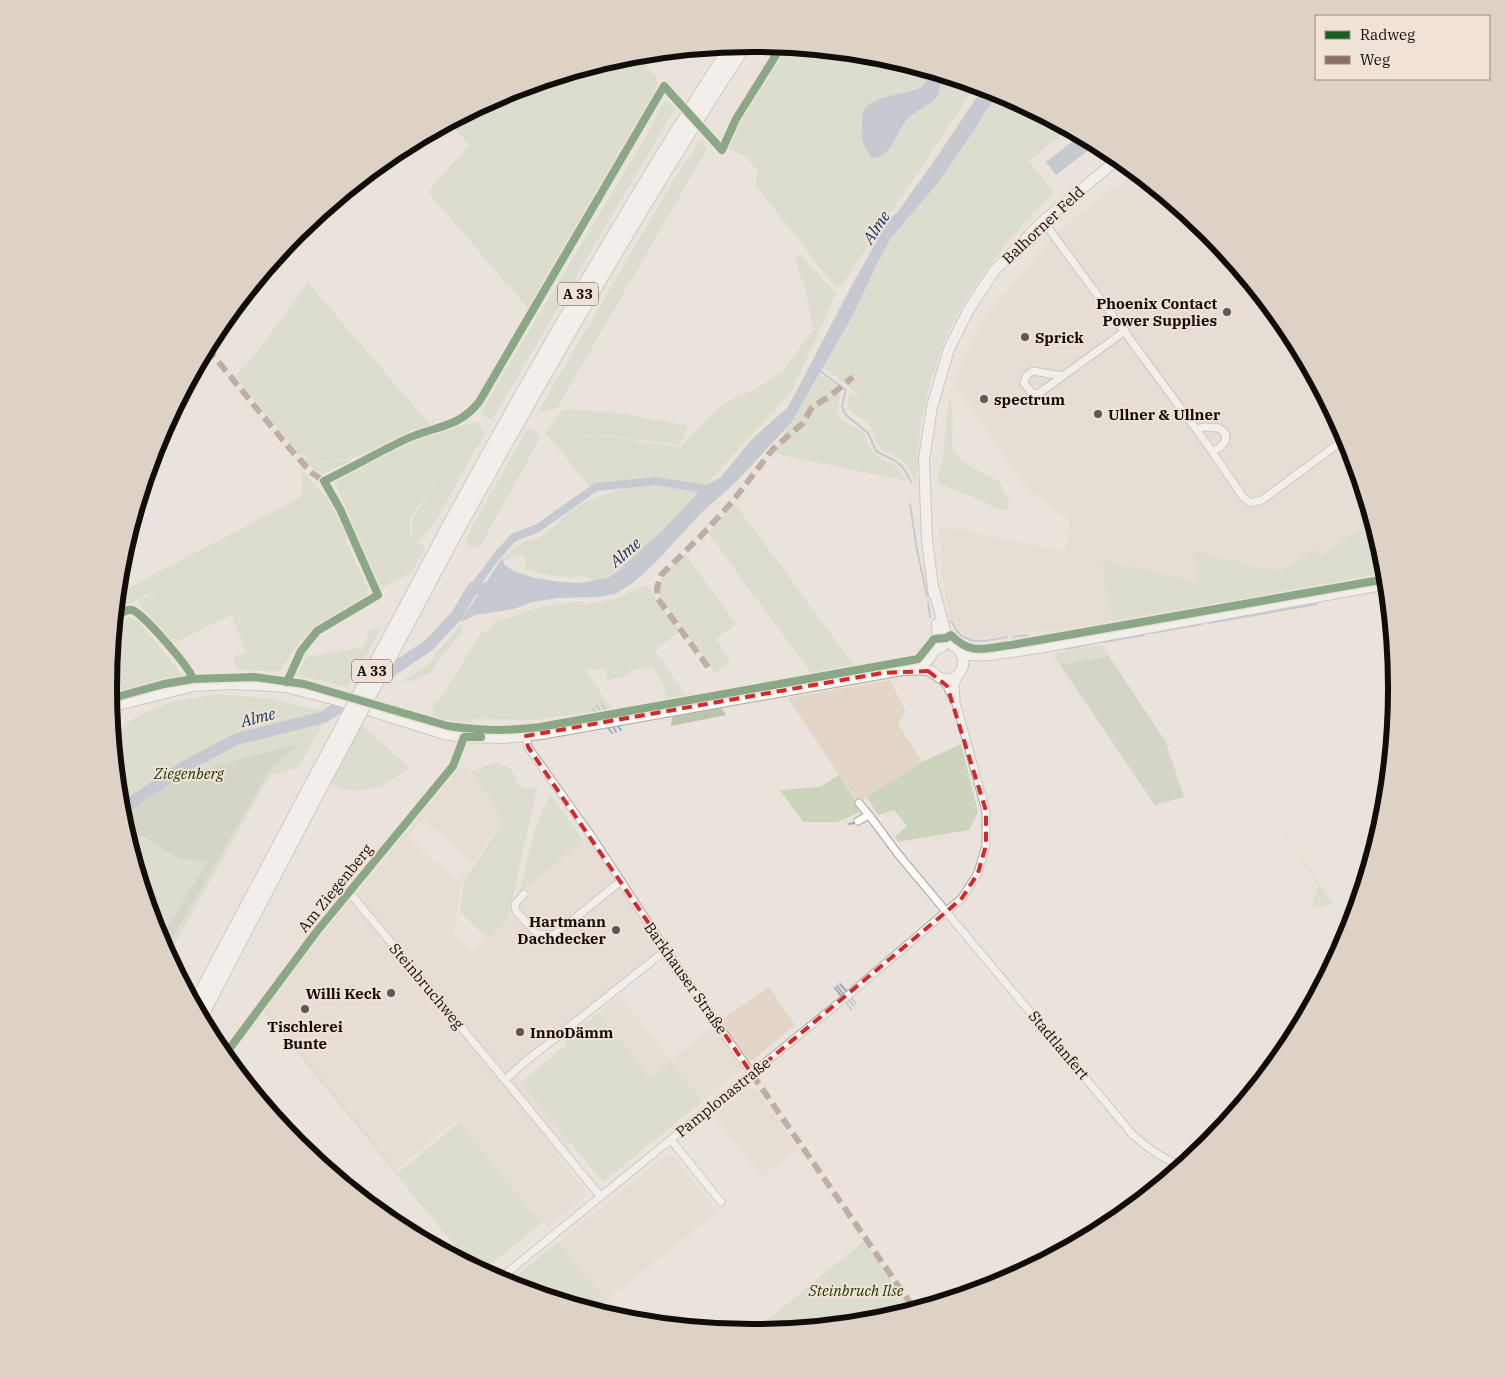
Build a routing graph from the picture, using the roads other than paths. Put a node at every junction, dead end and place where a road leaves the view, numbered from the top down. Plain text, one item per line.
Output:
1 (725, 53) edge
2 (741, 53) edge
3 (1112, 164) edge
4 (1043, 221) junction
5 (1125, 331) junction
6 (1062, 376) junction
7 (1196, 429) junction
8 (1339, 443) edge
9 (1211, 450) junction
10 (449, 536) junction
11 (1380, 585) edge
12 (934, 589) junction
13 (958, 650) junction
14 (935, 652) junction
15 (996, 654) junction
16 (902, 670) junction
17 (962, 670) junction
18 (937, 676) junction
19 (117, 705) edge
20 (957, 706) junction
21 (526, 736) junction
22 (464, 737) junction
23 (860, 803) dead end
24 (302, 812) junction
25 (868, 815) junction
26 (858, 822) dead end
27 (621, 881) junction
28 (349, 892) junction
29 (524, 894) dead end
30 (946, 912) junction
31 (666, 950) junction
32 (197, 998) edge
33 (204, 1010) edge
34 (229, 1049) edge
35 (752, 1074) junction
36 (505, 1080) junction
37 (671, 1140) junction
38 (1175, 1164) edge
39 (601, 1197) junction
40 (721, 1202) dead end
41 (505, 1274) edge

1 - 10 highway, A 33
2 - 10 highway, A 33
3 - 4 street, Balhorner Feld
4 - 5 street
4 - 12 street, Balhorner Feld
5 - 6 street
5 - 7 street
6 - 6 street
7 - 9 street
7 - 9 street
8 - 9 street
10 - 24 highway, A 33, bridge
11 - 15 street
12 - 13 street, Balhorner Feld
12 - 14 street, Balhorner Feld
13 - 14 street
13 - 15 street
13 - 17 street
14 - 16 street
14 - 18 street
15 - 17 street
16 - 18 street
16 - 21 street
17 - 18 street
17 - 20 street
18 - 20 street
19 - 22 street, bridge
20 - 30 street, Pamplonastraße
21 - 22 street
21 - 27 street, Barkhauser Straße
22 - 28 street, Am Ziegenberg
23 - 25 street
24 - 32 highway, A 33
24 - 33 highway, A 33
25 - 26 street
25 - 30 street
27 - 29 street
27 - 31 street, Barkhauser Straße
28 - 34 street, Am Ziegenberg
28 - 36 street, Steinbruchweg
30 - 35 street, Pamplonastraße
30 - 38 street, Stadtlanfert
31 - 35 street, Barkhauser Straße
31 - 36 street
35 - 37 street, Pamplonastraße
36 - 39 street, Steinbruchweg
37 - 39 street, Pamplonastraße
37 - 40 street
39 - 41 street, Pamplonastraße

